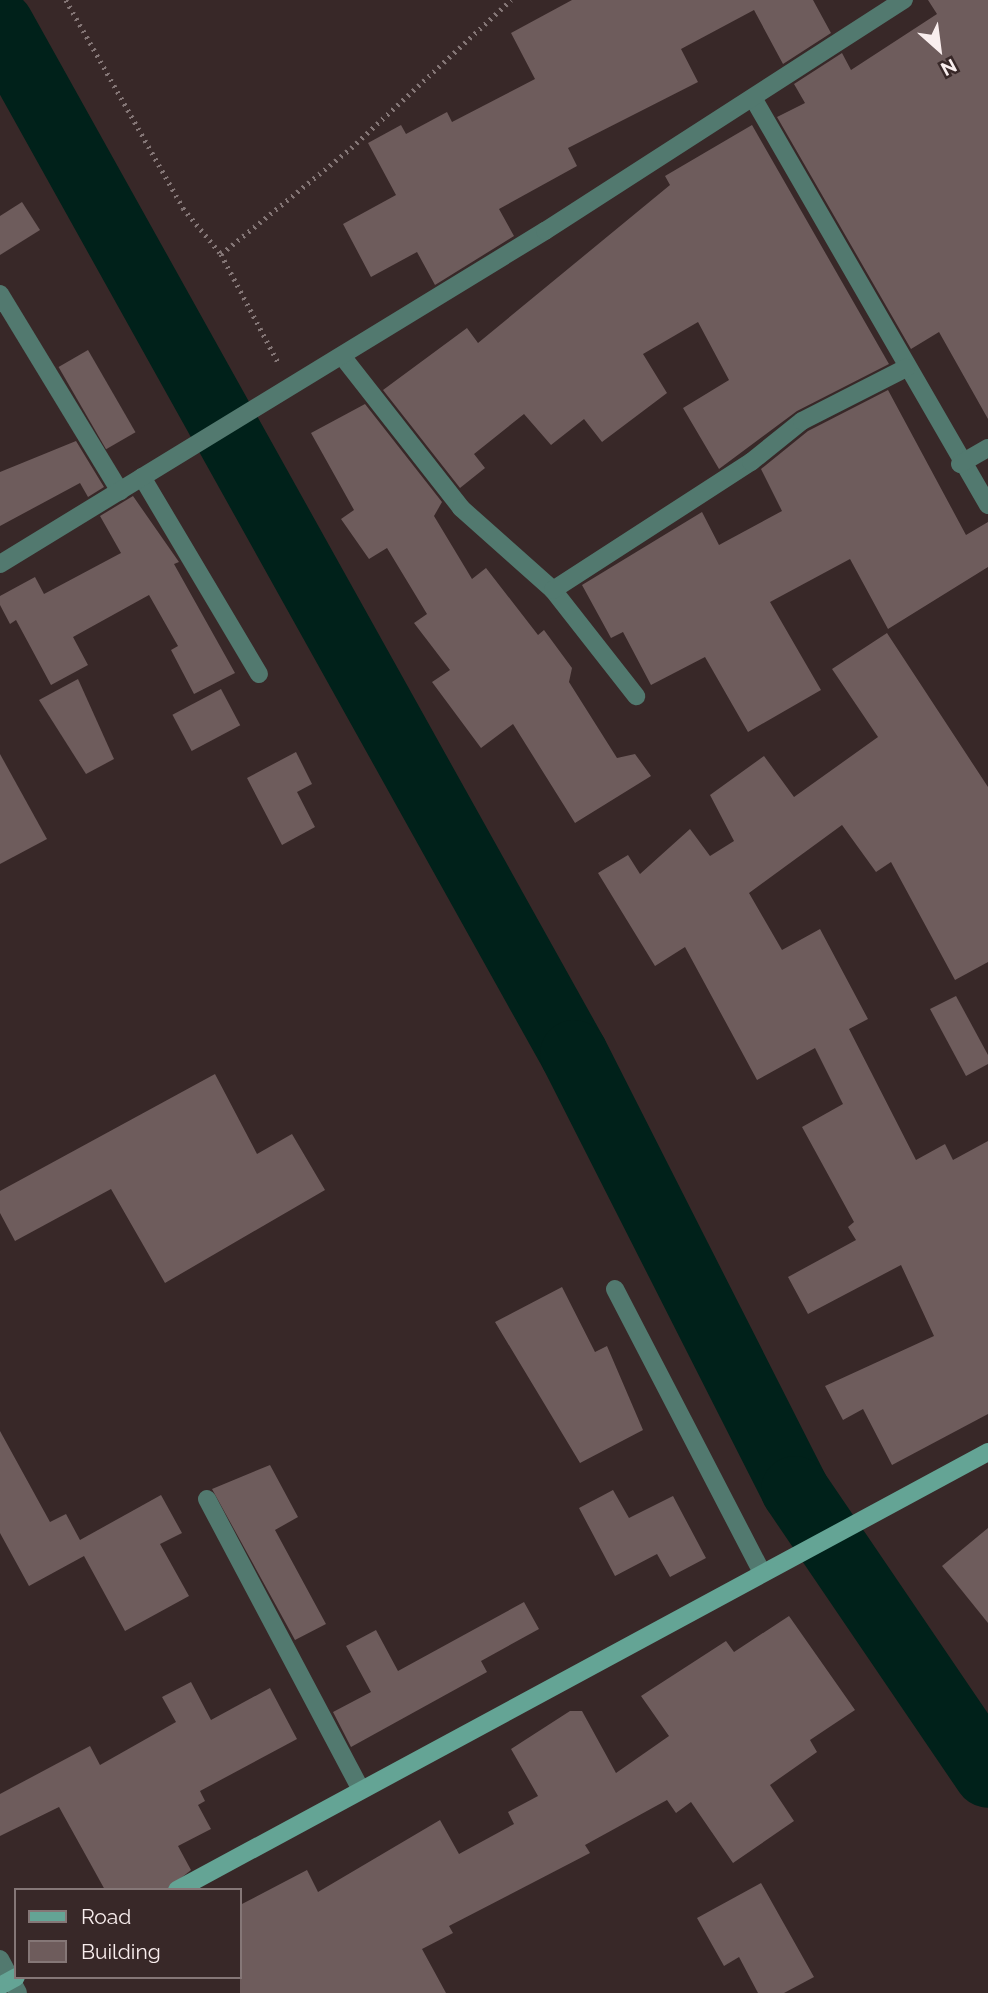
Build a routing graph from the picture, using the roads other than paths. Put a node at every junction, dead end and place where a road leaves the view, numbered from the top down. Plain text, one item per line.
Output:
1 (904, 0) edge
2 (753, 98) junction
3 (0, 294) edge
4 (342, 356) junction
5 (906, 368) junction
6 (988, 448) edge
7 (960, 464) junction
8 (142, 477) junction
9 (120, 491) junction
10 (988, 505) edge
11 (0, 564) edge
12 (553, 590) junction
13 (259, 674) dead end
14 (636, 696) dead end
15 (615, 1289) dead end
16 (988, 1452) edge
17 (207, 1499) dead end
18 (771, 1567) junction
19 (361, 1790) junction
20 (181, 1888) edge
21 (0, 1959) edge
22 (11, 1984) edge

1 - 2 street
2 - 4 street
2 - 5 street
3 - 9 street
4 - 8 street
4 - 12 street
5 - 7 street
5 - 12 street
6 - 7 street
7 - 10 street
8 - 9 street
8 - 13 street
9 - 11 street
12 - 14 street
15 - 18 street
16 - 18 street
17 - 19 street
18 - 19 street
19 - 20 street
21 - 22 street

